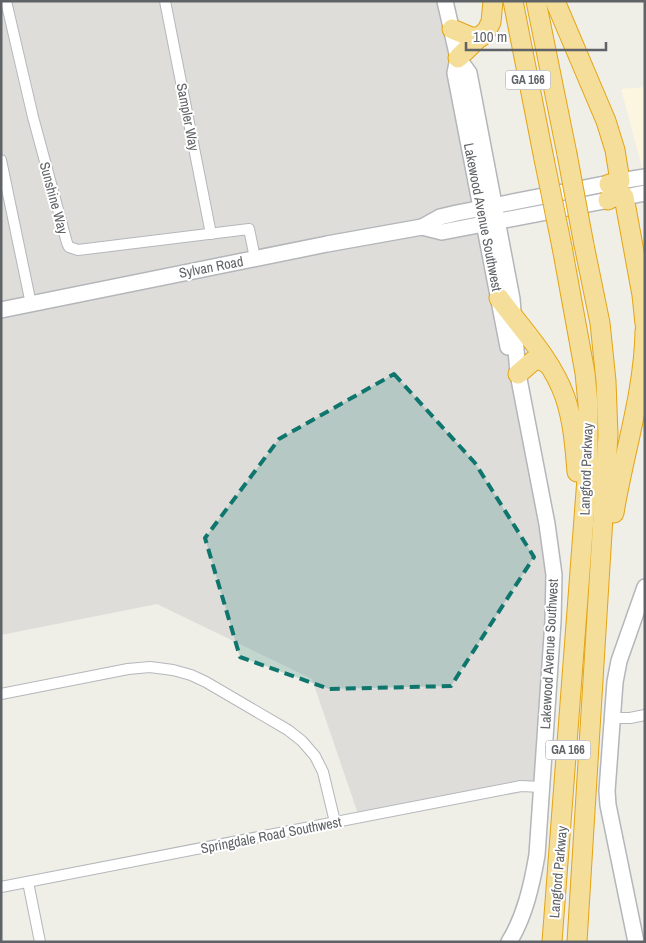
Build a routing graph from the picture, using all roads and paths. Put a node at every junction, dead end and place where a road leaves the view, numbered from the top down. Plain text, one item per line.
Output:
1 (6, 1) edge
2 (165, 1) edge
3 (445, 1) edge
4 (494, 1) edge
5 (513, 1) edge
6 (536, 1) edge
7 (555, 1) edge
8 (452, 29) junction
9 (481, 37) junction
10 (458, 58) junction
11 (1, 160) edge
12 (645, 177) edge
13 (615, 190) junction
14 (645, 193) edge
15 (488, 206) junction
16 (491, 223) junction
17 (422, 227) junction
18 (211, 234) junction
19 (255, 258) junction
20 (499, 298) junction
21 (30, 304) junction
22 (1, 310) edge
23 (514, 318) junction
24 (645, 324) edge
25 (645, 331) edge
26 (549, 364) junction
27 (518, 374) junction
28 (581, 557) junction
29 (645, 587) edge
30 (598, 618) junction
31 (1, 694) edge
32 (645, 715) edge
33 (612, 718) junction
34 (542, 787) junction
35 (335, 822) junction
36 (28, 882) junction
37 (1, 887) edge
38 (40, 942) edge
39 (509, 942) edge
40 (552, 942) edge
41 (577, 942) edge
42 (636, 942) edge

1 - 18 street, Sunshine Way
2 - 18 street, Sampler Way
3 - 8 street, Lakewood Avenue Southwest
4 - 9 highway
5 - 28 highway, Langford Parkway / GA 166, bridge
6 - 30 highway, Langford Parkway / GA 166, bridge
7 - 13 highway
8 - 9 highway
8 - 10 street, Lakewood Avenue Southwest
9 - 10 highway
10 - 15 street, Lakewood Avenue Southwest
11 - 21 street
12 - 13 street, Sylvan Road
13 - 14 street, Sylvan Road
13 - 15 street, Sylvan Road
13 - 16 street, Sylvan Road
13 - 24 highway
15 - 16 street, Lakewood Avenue Southwest
15 - 17 street, Sylvan Road
16 - 17 street, Sylvan Road
16 - 20 street, Lakewood Avenue Southwest
16 - 23 street, Lakewood Avenue Southwest
17 - 19 street, Sylvan Road
18 - 19 street, Sunshine Way
19 - 21 street, Sylvan Road
20 - 23 highway
20 - 27 street, Lakewood Avenue Southwest
21 - 22 street, Sylvan Road
23 - 26 highway
23 - 27 street, Lakewood Avenue Southwest
25 - 30 highway
26 - 27 highway
26 - 28 highway
27 - 34 street, Lakewood Avenue Southwest
28 - 40 highway, Langford Parkway / GA 166
29 - 33 street
30 - 41 highway, Langford Parkway / GA 166
31 - 35 street
32 - 33 street
33 - 42 street
34 - 35 street, Springdale Road Southwest
34 - 39 street, Lakewood Avenue Southwest
35 - 36 street, Springdale Road Southwest
36 - 37 street, Springdale Road Southwest
36 - 38 street

